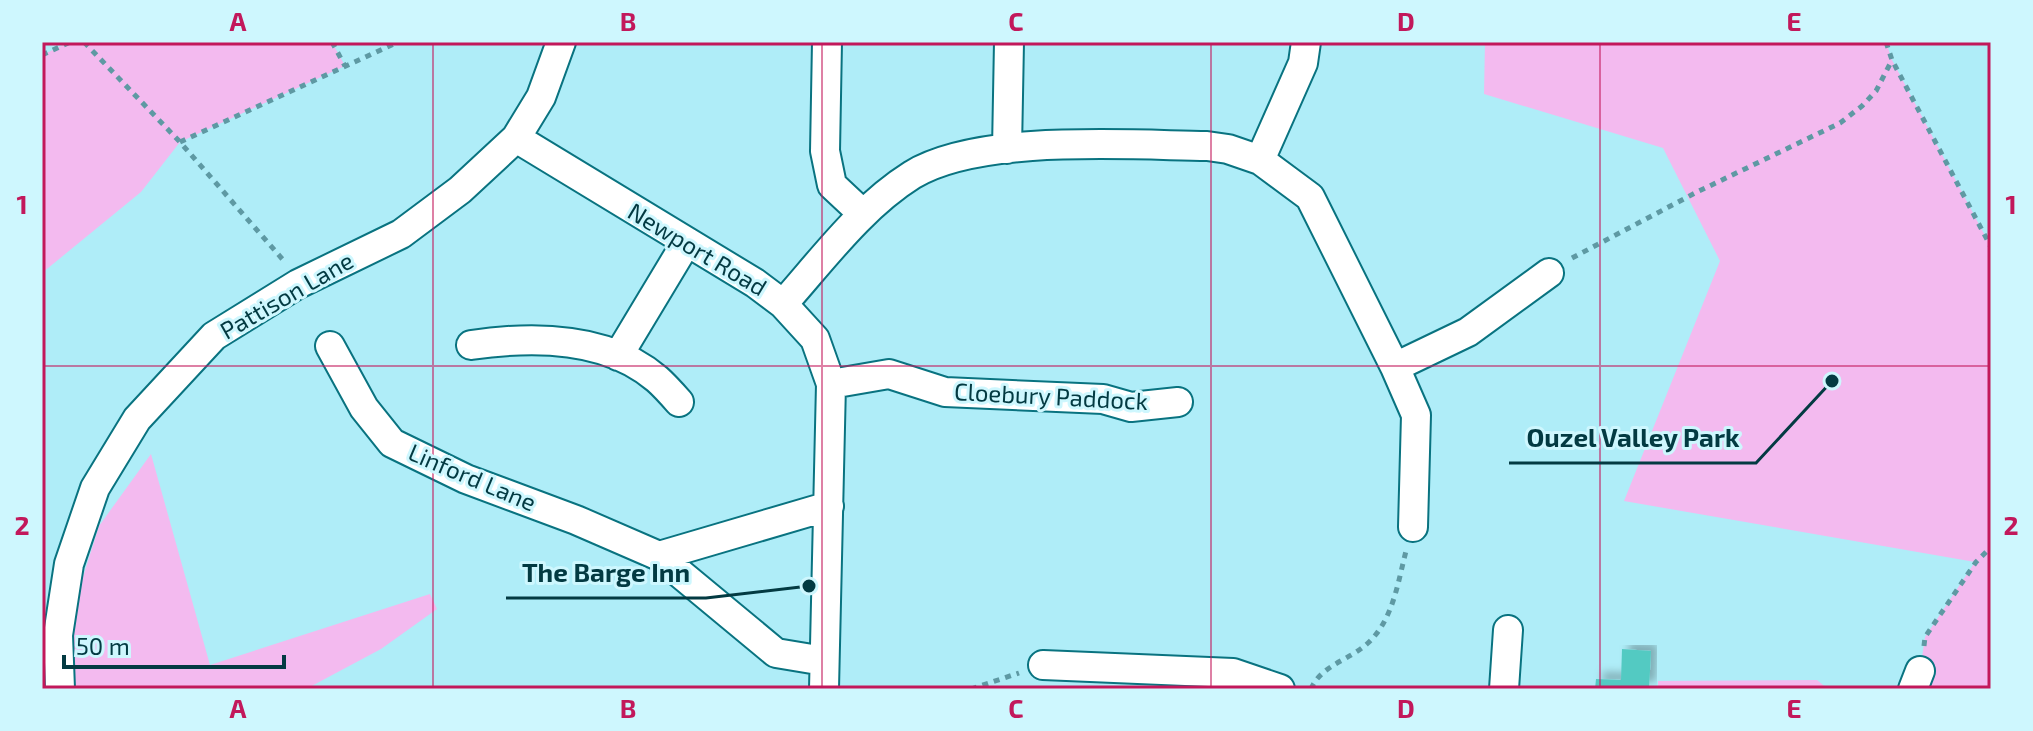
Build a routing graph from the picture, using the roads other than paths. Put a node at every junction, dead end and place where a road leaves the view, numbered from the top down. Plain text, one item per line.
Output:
1 (561, 42) edge
2 (827, 42) edge
3 (1009, 42) edge
4 (1306, 42) edge
5 (516, 138) junction
6 (1007, 149) junction
7 (1260, 160) junction
8 (863, 214) junction
9 (686, 243) junction
10 (1549, 273) road end
11 (783, 304) junction
12 (471, 345) dead end
13 (330, 346) dead end
14 (618, 356) junction
15 (1395, 367) junction
16 (831, 384) junction
17 (679, 402) dead end
18 (1178, 402) dead end
19 (829, 506) junction
20 (1413, 527) road end
21 (659, 556) junction
22 (1508, 630) dead end
23 (1043, 665) road end
24 (824, 675) edge
25 (60, 689) edge
26 (1280, 689) edge
27 (1504, 689) edge

1 - 5 street, Pattison Lane
2 - 8 street
3 - 6 street
4 - 7 street
5 - 9 street, Newport Road
5 - 25 street, Pattison Lane
6 - 7 street
6 - 8 street
7 - 15 street
8 - 11 street
9 - 11 street, Newport Road
9 - 14 street
10 - 15 street
11 - 16 street, Newport Road
12 - 14 street
13 - 21 street, Linford Lane
14 - 17 street
15 - 20 street
16 - 18 street, Cloebury Paddock
16 - 19 street, Newport Road
19 - 21 street
19 - 24 street, Newport Road
21 - 24 street, Linford Lane
22 - 27 street
23 - 26 street

